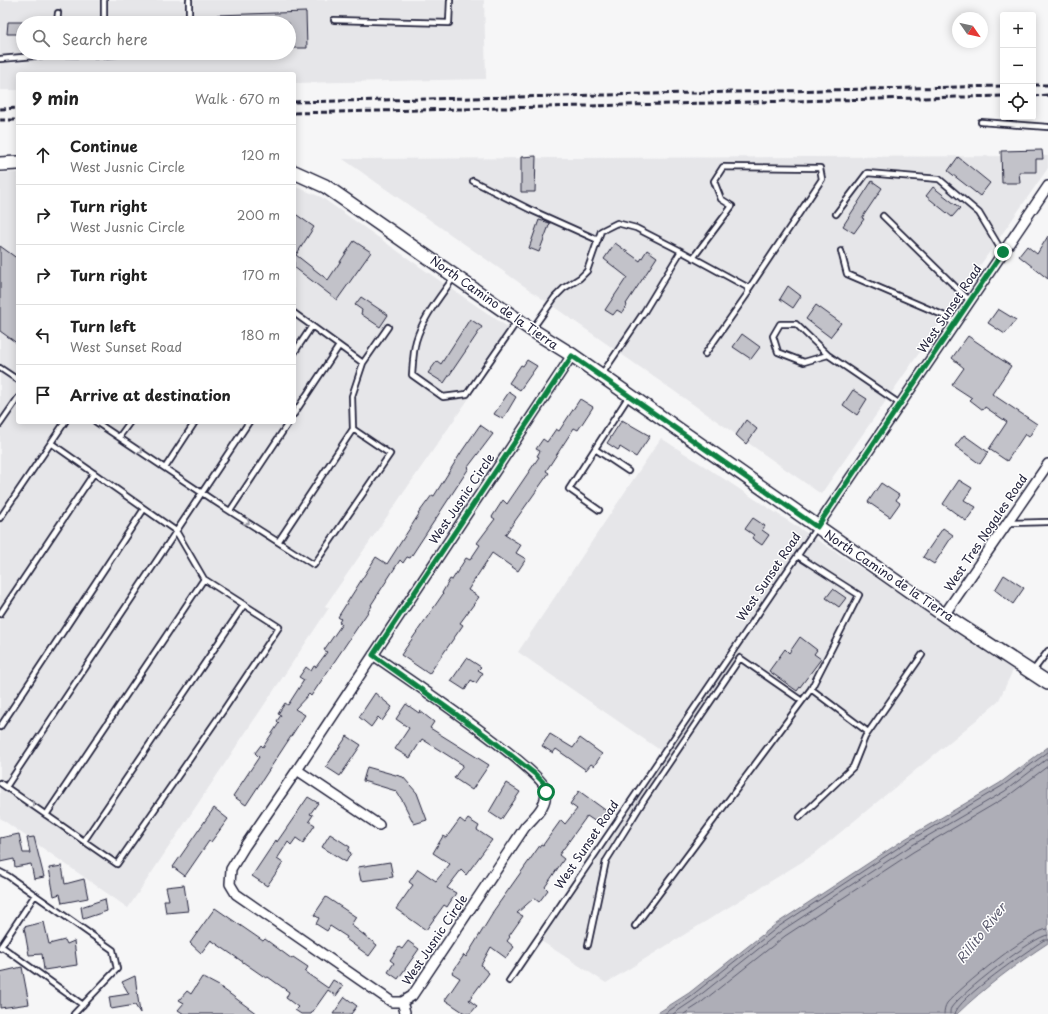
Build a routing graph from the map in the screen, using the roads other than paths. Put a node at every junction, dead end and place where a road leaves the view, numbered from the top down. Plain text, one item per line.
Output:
1 (104, 0) edge
2 (189, 0) edge
3 (450, 0) edge
4 (58, 13) dead end
5 (58, 16) edge
6 (104, 16) edge
7 (189, 16) edge
8 (334, 20) dead end
9 (16, 58) edge
10 (0, 59) edge
11 (981, 122) dead end
12 (1048, 127) edge
13 (16, 163) edge
14 (0, 164) edge
15 (296, 173) edge
16 (473, 181) dead end
17 (1048, 186) edge
18 (836, 214) dead end
19 (884, 216) dead end
20 (598, 240) junction
21 (681, 251) junction
22 (841, 251) dead end
23 (1003, 252) junction
24 (693, 258) junction
25 (455, 275) junction
26 (748, 290) junction
27 (970, 301) junction
28 (296, 314) edge
29 (518, 320) junction
30 (954, 324) junction
31 (312, 326) junction
32 (388, 327) dead end
33 (532, 330) junction
34 (339, 346) junction
35 (296, 350) edge
36 (705, 354) dead end
37 (828, 355) junction
38 (572, 356) junction
39 (363, 363) junction
40 (0, 368) edge
41 (601, 376) junction
42 (16, 379) edge
43 (629, 396) junction
44 (16, 401) edge
45 (900, 404) junction
46 (296, 411) edge
47 (0, 424) edge
48 (64, 424) edge
49 (99, 424) edge
50 (129, 424) edge
51 (194, 424) edge
52 (248, 424) edge
53 (287, 424) edge
54 (353, 429) junction
55 (119, 437) junction
56 (51, 443) junction
57 (595, 449) junction
58 (1048, 464) edge
59 (165, 468) junction
60 (628, 471) dead end
61 (94, 473) junction
62 (202, 493) junction
63 (144, 509) junction
64 (599, 510) dead end
65 (230, 511) junction
66 (0, 518) edge
67 (1048, 522) edge
68 (1007, 523) junction
69 (817, 527) junction
70 (176, 532) junction
71 (278, 542) junction
72 (798, 556) junction
73 (204, 579) junction
74 (244, 605) junction
75 (0, 614) edge
76 (944, 615) junction
77 (1048, 651) edge
78 (373, 655) junction
79 (922, 655) dead end
80 (1032, 673) junction
81 (1048, 683) edge
82 (811, 689) junction
83 (802, 701) junction
84 (0, 727) edge
85 (868, 732) junction
86 (297, 770) junction
87 (0, 783) edge
88 (6, 787) junction
89 (46, 815) junction
90 (800, 817) dead end
91 (379, 825) dead end
92 (84, 841) junction
93 (0, 872) edge
94 (35, 895) junction
95 (635, 926) dead end
96 (588, 945) dead end
97 (1, 947) edge
98 (509, 981) dead end
99 (402, 1002) junction
100 (84, 1005) junction
101 (405, 1012) dead end
102 (74, 1014) edge

1 - 6 lane
2 - 7 lane
3 - 8 lane
4 - 5 lane
9 - 10 lane
11 - 12 lane
13 - 14 street
15 - 25 street, North Camino de la Tierra
16 - 20 lane
17 - 23 street, West Sunset Road
18 - 23 lane
19 - 27 lane
20 - 21 lane
20 - 33 lane
21 - 24 lane
21 - 41 lane
22 - 30 lane
23 - 27 street, West Sunset Road
24 - 26 lane
24 - 26 lane
25 - 29 street, North Camino de la Tierra
25 - 29 lane
26 - 36 lane
27 - 30 street, West Sunset Road
28 - 31 lane
29 - 33 street, North Camino de la Tierra
30 - 45 street, West Sunset Road
31 - 34 lane
31 - 35 lane
32 - 39 lane
33 - 38 street, North Camino de la Tierra
34 - 39 lane
34 - 46 lane
37 - 37 lane
37 - 45 lane
38 - 41 street, North Camino de la Tierra
38 - 78 street, West Jusnic Circle
39 - 54 lane
40 - 42 lane
41 - 43 street, North Camino de la Tierra
43 - 57 lane
43 - 69 street, North Camino de la Tierra
44 - 47 lane
45 - 69 street, West Sunset Road
48 - 56 lane
49 - 55 lane
50 - 55 lane
51 - 59 lane
52 - 62 lane
53 - 65 lane
54 - 71 lane
54 - 71 lane
55 -> 59 lane
56 - 61 lane
56 - 66 lane
57 - 60 lane
57 - 64 lane
58 - 68 street, West Tres Nogales Road
59 - 62 lane
61 - 63 lane
61 - 75 lane
62 - 65 lane
62 - 70 lane
63 - 70 lane
63 - 84 lane
65 -> 71 lane
67 - 68 lane
68 - 76 street, West Tres Nogales Road
69 - 72 lane, West Sunset Road
69 - 76 street, North Camino de la Tierra
70 - 73 lane
70 - 88 lane
72 - 82 lane
72 - 98 lane, West Sunset Road
73 - 74 lane
73 - 89 lane
74 - 92 lane
74 - 92 lane
76 - 80 street, North Camino de la Tierra
77 - 80 lane
78 - 86 street, West Jusnic Circle
78 - 99 street, West Jusnic Circle
79 - 85 lane
80 - 81 street, North Camino de la Tierra
82 - 83 lane
82 - 85 lane
83 - 95 lane
83 - 96 lane
85 - 90 lane
86 - 91 street
86 - 99 street, West Jusnic Circle
87 - 88 lane
88 -> 89 lane
89 - 92 lane
93 - 94 lane
94 - 97 lane
94 - 100 lane
97 - 100 lane
99 - 101 street
100 - 102 lane

